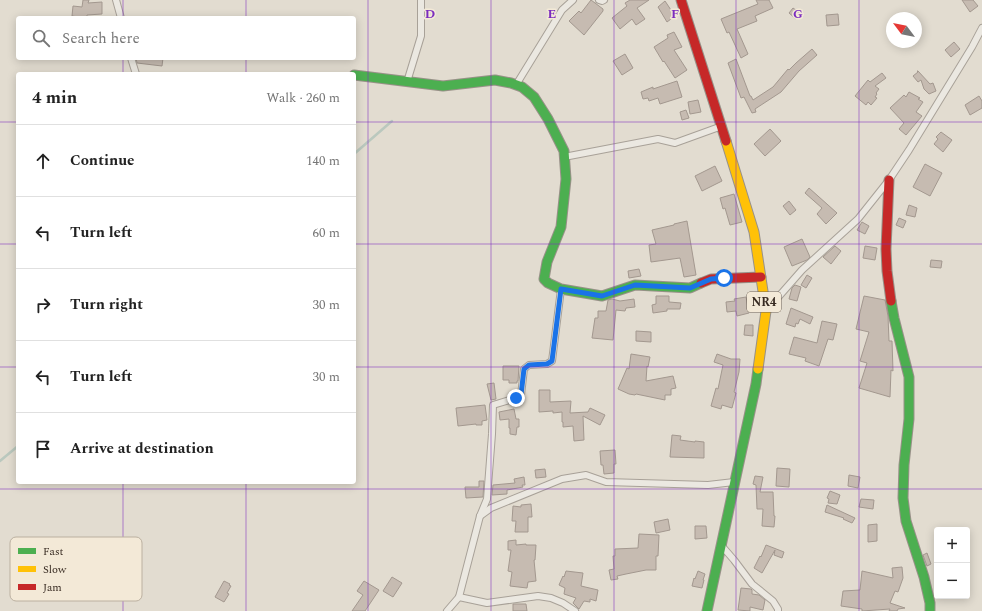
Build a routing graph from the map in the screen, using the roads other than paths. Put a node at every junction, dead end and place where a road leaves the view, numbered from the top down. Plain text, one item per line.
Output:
1 (116, 0) edge
2 (421, 0) edge
3 (573, 0) edge
4 (599, 0) edge
5 (604, 0) edge
6 (681, 0) edge
7 (120, 16) edge
8 (982, 28) edge
9 (132, 60) edge
10 (135, 72) edge
11 (356, 75) edge
12 (407, 82) junction
13 (516, 84) junction
14 (722, 126) junction
15 (564, 157) junction
16 (889, 180) junction
17 (761, 277) junction
18 (561, 289) junction
19 (766, 311) junction
20 (734, 482) junction
21 (480, 516) junction
22 (721, 545) junction
23 (459, 597) junction
24 (447, 611) edge
25 (575, 611) edge
26 (707, 611) edge
27 (778, 611) edge
28 (930, 611) edge

1 - 7 street
2 - 12 street
3 - 13 street
4 - 5 street
6 - 14 main road, NR4
8 - 16 street
9 - 10 street
11 - 12 main road
12 - 13 main road
13 - 15 main road
14 - 15 street
14 - 17 main road, NR4
15 - 18 main road
16 - 19 street
16 - 28 main road
17 - 18 main road
17 - 19 main road, NR4
18 - 21 street
19 - 20 main road, NR4
20 - 21 street
20 - 22 main road, NR4
21 - 23 street
22 - 26 main road, NR4
22 - 27 street
23 - 24 street
23 - 25 street

